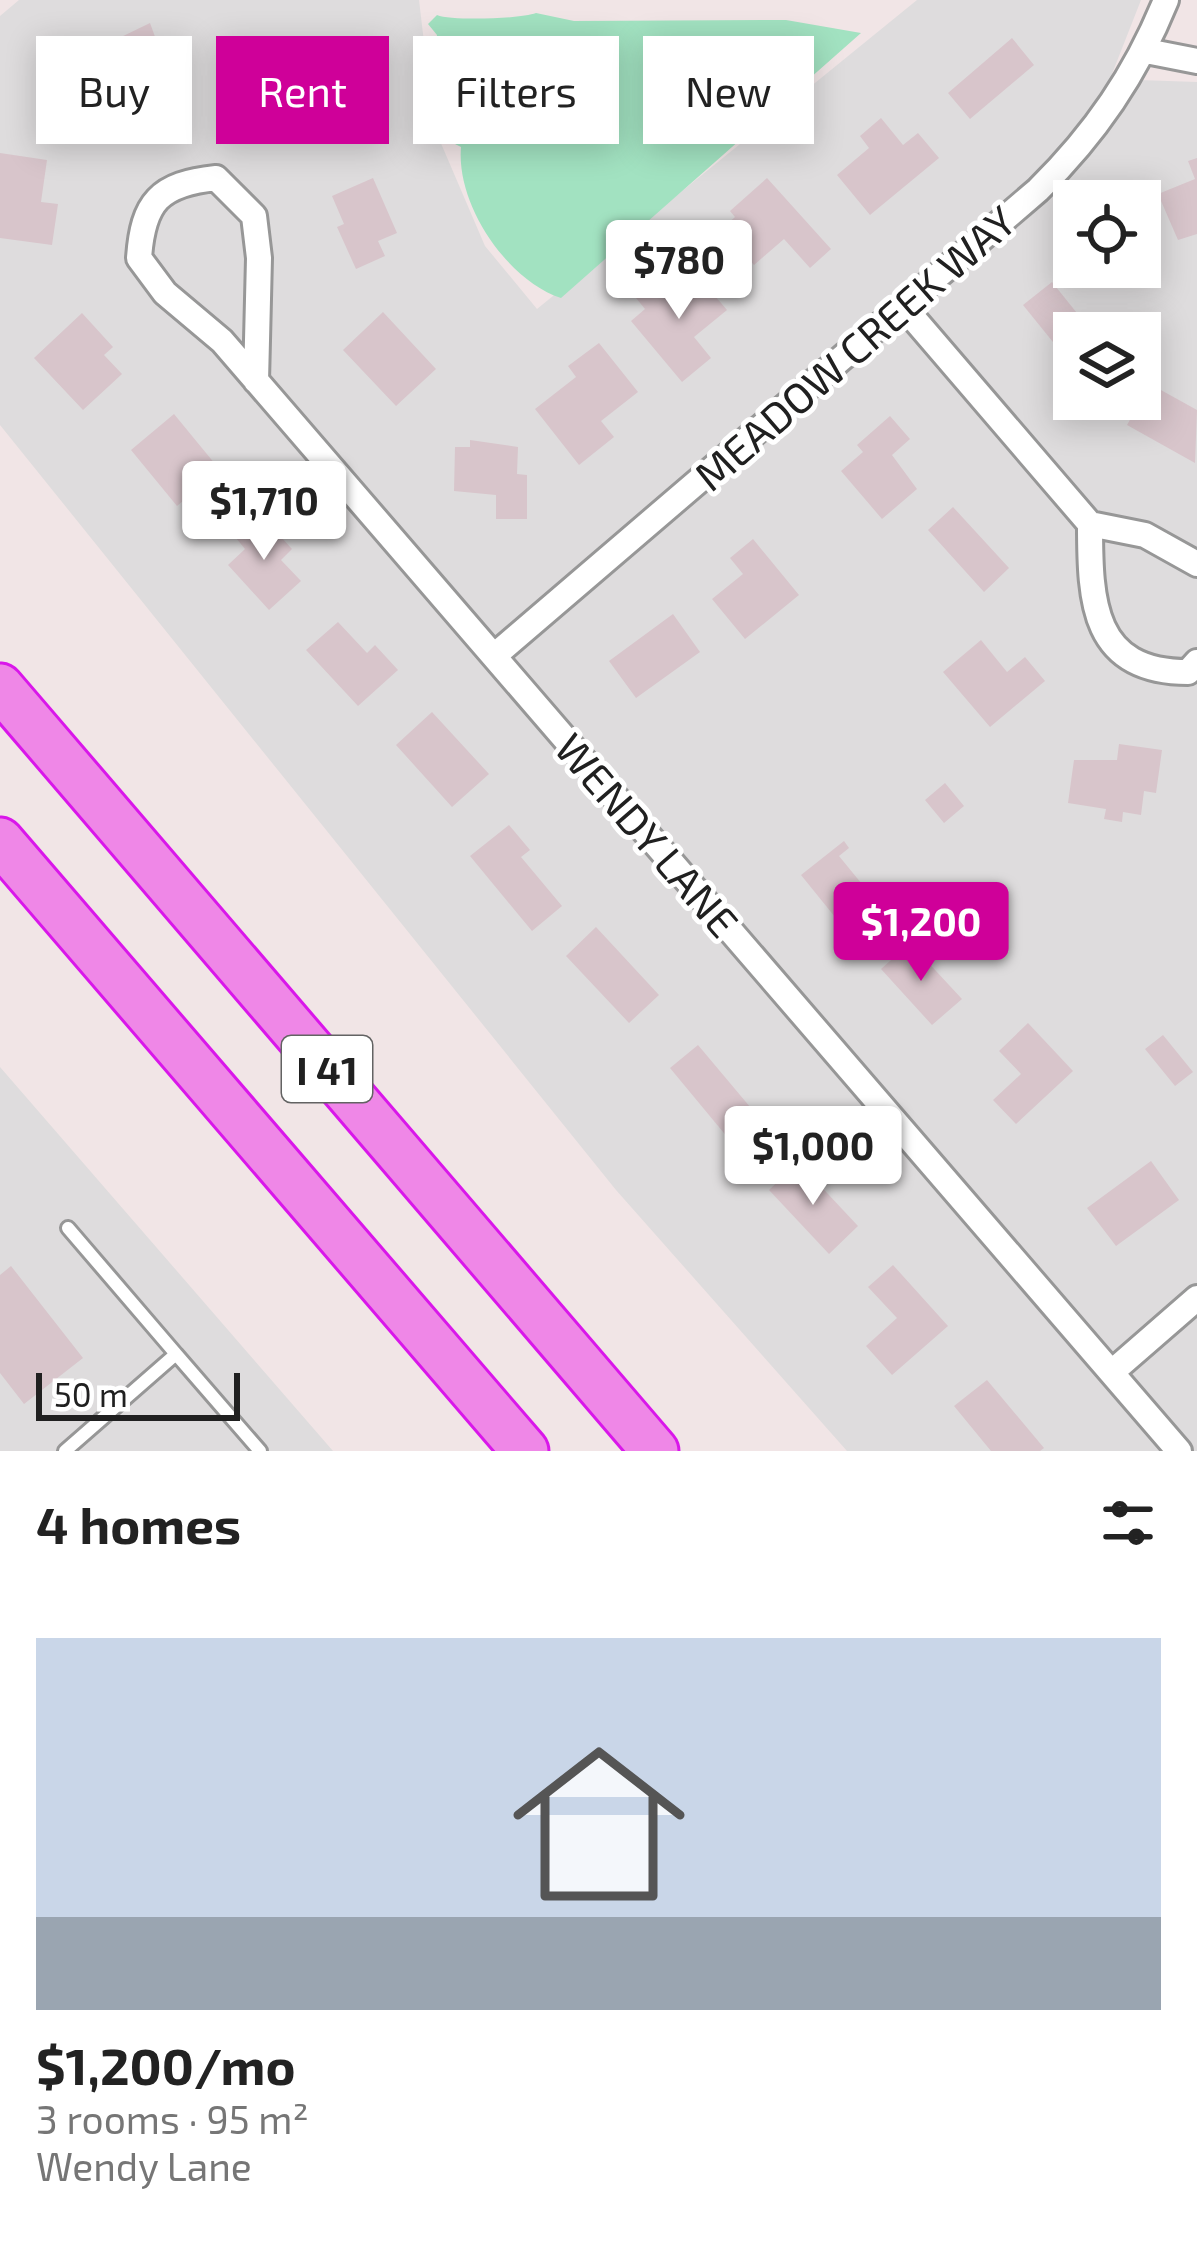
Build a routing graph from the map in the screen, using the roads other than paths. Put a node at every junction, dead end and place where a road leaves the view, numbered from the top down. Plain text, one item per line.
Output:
1 (1166, 0) edge
2 (1146, 51) junction
3 (1197, 61) edge
4 (903, 306) junction
5 (256, 381) junction
6 (1090, 524) junction
7 (1197, 564) edge
8 (494, 656) junction
9 (1197, 662) edge
10 (0, 687) edge
11 (0, 842) edge
12 (68, 1228) dead end
13 (1197, 1298) edge
14 (176, 1354) junction
15 (1112, 1372) junction
16 (64, 1451) edge
17 (260, 1451) edge
18 (525, 1451) edge
19 (655, 1451) edge
20 (1179, 1451) edge

1 - 2 street, MEADOW CREEK WAY
2 - 3 street
2 - 4 street, MEADOW CREEK WAY
4 - 6 street
4 - 8 street, MEADOW CREEK WAY
5 - 5 street, WENDY LANE
5 - 8 street, WENDY LANE
6 - 7 street
6 - 9 street
8 - 15 street, WENDY LANE
10 - 19 highway, I 41
11 - 18 highway, I 41
12 - 14 lane
13 - 15 street
14 - 16 lane
14 - 17 lane
15 - 20 street, WENDY LANE

